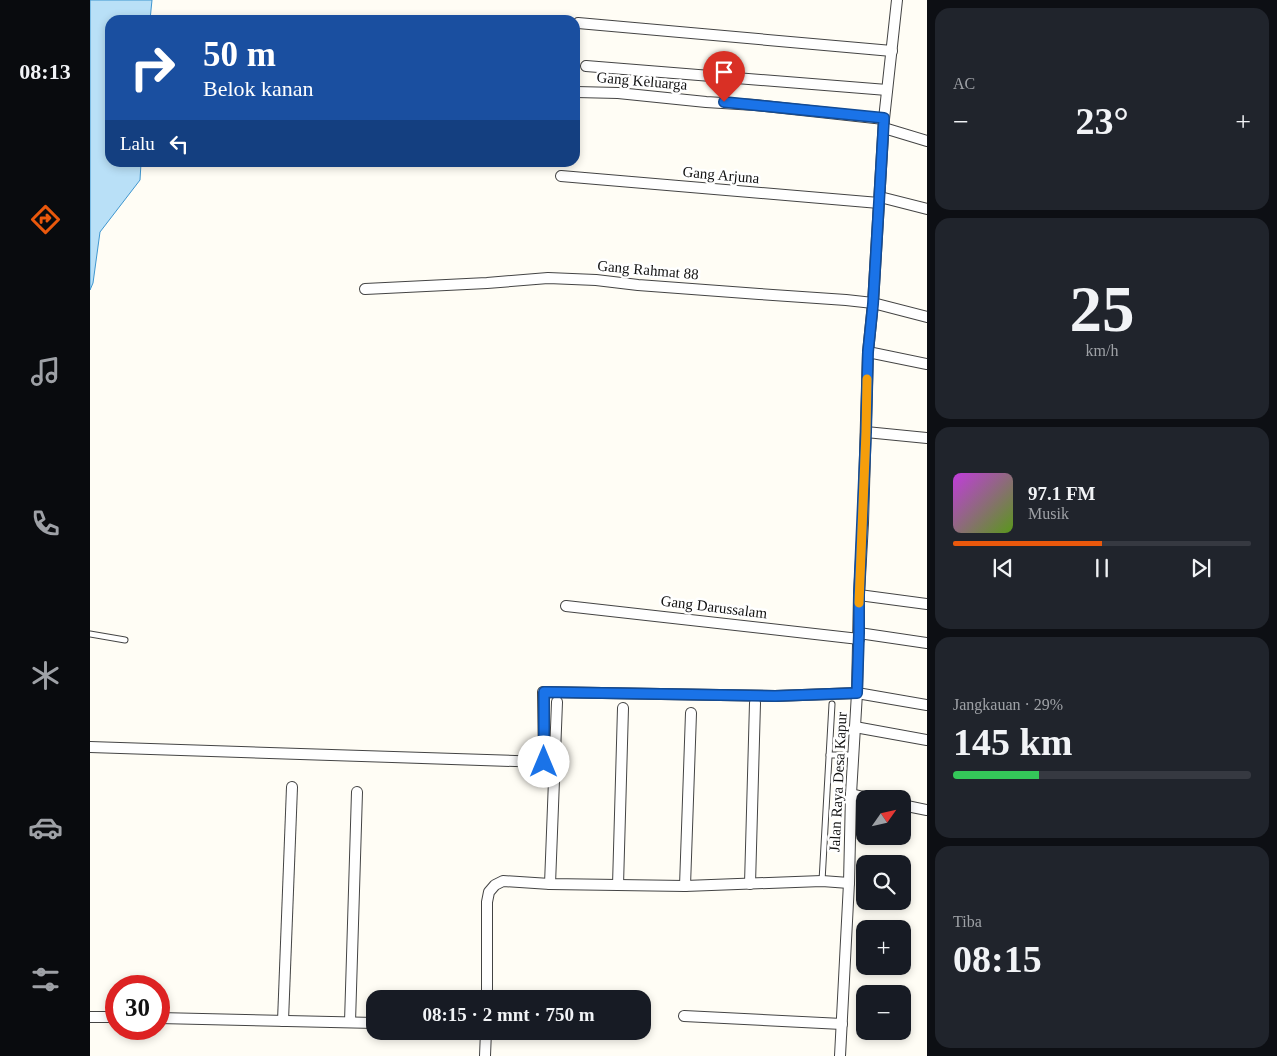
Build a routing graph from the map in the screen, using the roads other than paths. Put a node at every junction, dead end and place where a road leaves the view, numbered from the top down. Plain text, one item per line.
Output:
1 (897, 0) edge
2 (580, 23) edge
3 (892, 51) junction
4 (586, 66) dead end
5 (887, 90) junction
6 (580, 92) edge
7 (884, 123) junction
8 (927, 141) edge
9 (561, 176) dead end
10 (880, 200) junction
11 (927, 209) edge
12 (365, 289) dead end
13 (873, 304) junction
14 (927, 317) edge
15 (868, 352) junction
16 (927, 364) edge
17 (866, 432) junction
18 (927, 438) edge
19 (859, 595) junction
20 (927, 604) edge
21 (566, 606) dead end
22 (90, 634) edge
23 (859, 636) junction
24 (125, 640) dead end
25 (927, 643) edge
26 (857, 693) junction
27 (557, 702) dead end
28 (755, 703) dead end
29 (832, 704) dead end
30 (927, 705) edge
31 (623, 708) dead end
32 (691, 712) dead end
33 (855, 727) junction
34 (925, 740) edge
35 (90, 747) edge
36 (854, 755) junction
37 (829, 756) junction
38 (292, 788) dead end
39 (356, 792) dead end
40 (851, 794) junction
41 (856, 795) edge
42 (911, 807) edge
43 (927, 810) edge
44 (822, 881) junction
45 (849, 883) junction
46 (550, 884) junction
47 (750, 884) junction
48 (618, 885) junction
49 (685, 886) junction
50 (487, 990) edge
51 (684, 1016) dead end
52 (90, 1017) edge
53 (105, 1017) edge
54 (170, 1018) edge
55 (283, 1021) junction
56 (350, 1022) junction
57 (366, 1023) edge
58 (842, 1024) junction
59 (486, 1040) edge
60 (485, 1056) edge
61 (840, 1056) edge

1 - 3 street, Jalan Raya Desa Kapur
2 - 3 street
3 - 5 street, Jalan Raya Desa Kapur
4 - 5 street
5 - 7 street, Jalan Raya Desa Kapur
6 - 7 street, Gang Keluarga
7 - 8 street, Gang Keluarga
7 - 10 street, Jalan Raya Desa Kapur
9 - 10 street, Gang Arjuna
10 - 11 street, Gang Arjuna
10 - 13 street, Jalan Raya Desa Kapur
12 - 13 street, Gang Rahmat 88
13 - 14 street, Gang Rahmat 88
13 - 15 street, Jalan Raya Desa Kapur
15 - 16 street
15 - 17 street, Jalan Raya Desa Kapur
17 - 18 street
17 - 19 street, Jalan Raya Desa Kapur
19 - 20 street
19 - 23 street, Jalan Raya Desa Kapur
21 - 23 street, Gang Darussalam
22 - 24 lane
23 - 25 street, Gang Darussalam
23 - 26 street, Jalan Raya Desa Kapur
26 - 30 street
26 - 33 street, Jalan Raya Desa Kapur
26 - 35 street
27 - 46 street
28 - 47 street
29 - 37 lane
31 - 48 street
32 - 49 street
33 - 34 street
33 - 36 street, Jalan Raya Desa Kapur
36 - 37 lane
36 - 40 street, Jalan Raya Desa Kapur
37 - 44 lane
38 - 55 street
39 - 56 street
40 - 41 street
40 - 45 street, Jalan Raya Desa Kapur
42 - 43 street
44 - 45 street
44 - 47 street
45 - 58 street, Jalan Raya Desa Kapur
46 - 48 street
46 - 50 street
47 - 49 street
48 - 49 street
51 - 58 street
52 - 53 street
54 - 55 street
55 - 56 street
56 - 57 street
58 - 61 street, Jalan Raya Desa Kapur
59 - 60 street

